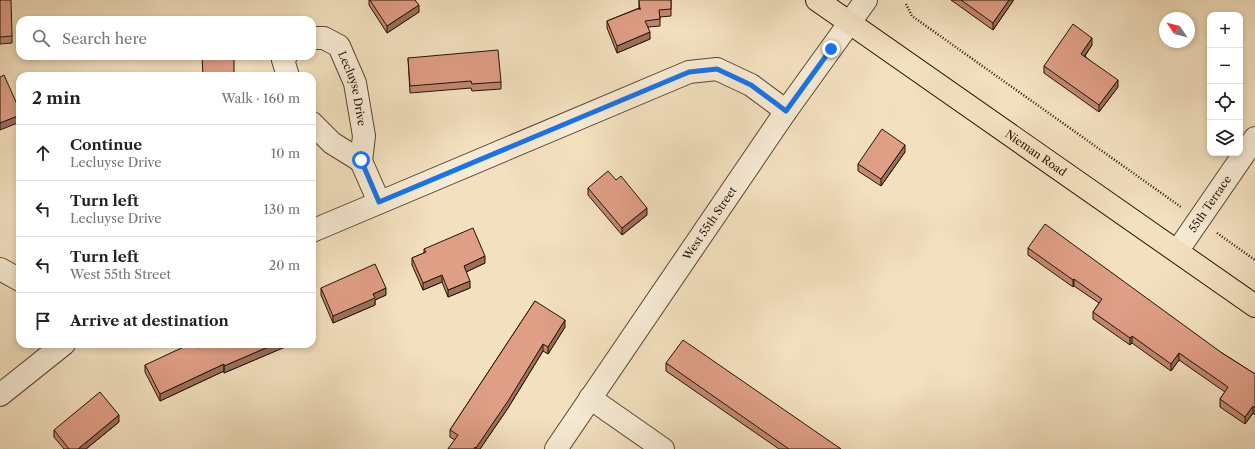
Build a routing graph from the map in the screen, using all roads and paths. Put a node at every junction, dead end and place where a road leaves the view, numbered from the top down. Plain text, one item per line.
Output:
1 (817, 0) edge
2 (866, 0) edge
3 (906, 4) dead end
4 (850, 24) junction
5 (316, 38) edge
6 (283, 60) edge
7 (287, 72) edge
8 (786, 111) junction
9 (316, 127) edge
10 (1255, 138) edge
11 (361, 160) junction
12 (379, 202) junction
13 (1199, 220) junction
14 (316, 229) edge
15 (1178, 250) junction
16 (1255, 260) edge
17 (0, 269) edge
18 (16, 278) edge
19 (1255, 306) edge
20 (59, 348) edge
21 (0, 395) edge
22 (590, 398) junction
23 (556, 449) edge
24 (662, 449) edge

1 - 4 main road, Nieman Road
2 - 4 street, West 55th Street
3 - 13 path
4 - 8 street, West 55th Street
4 - 15 main road, Nieman Road
5 - 11 street, Lecluyse Drive
6 - 7 street
8 - 12 street
8 - 22 street, West 55th Street
9 - 11 street
10 - 13 street, 55th Terrace
11 - 12 street
12 - 14 street
13 - 15 street, 55th Terrace
13 - 16 path
15 - 19 main road, Nieman Road
17 - 18 street
20 - 21 street
22 - 23 street, West 55th Street
22 - 24 street

